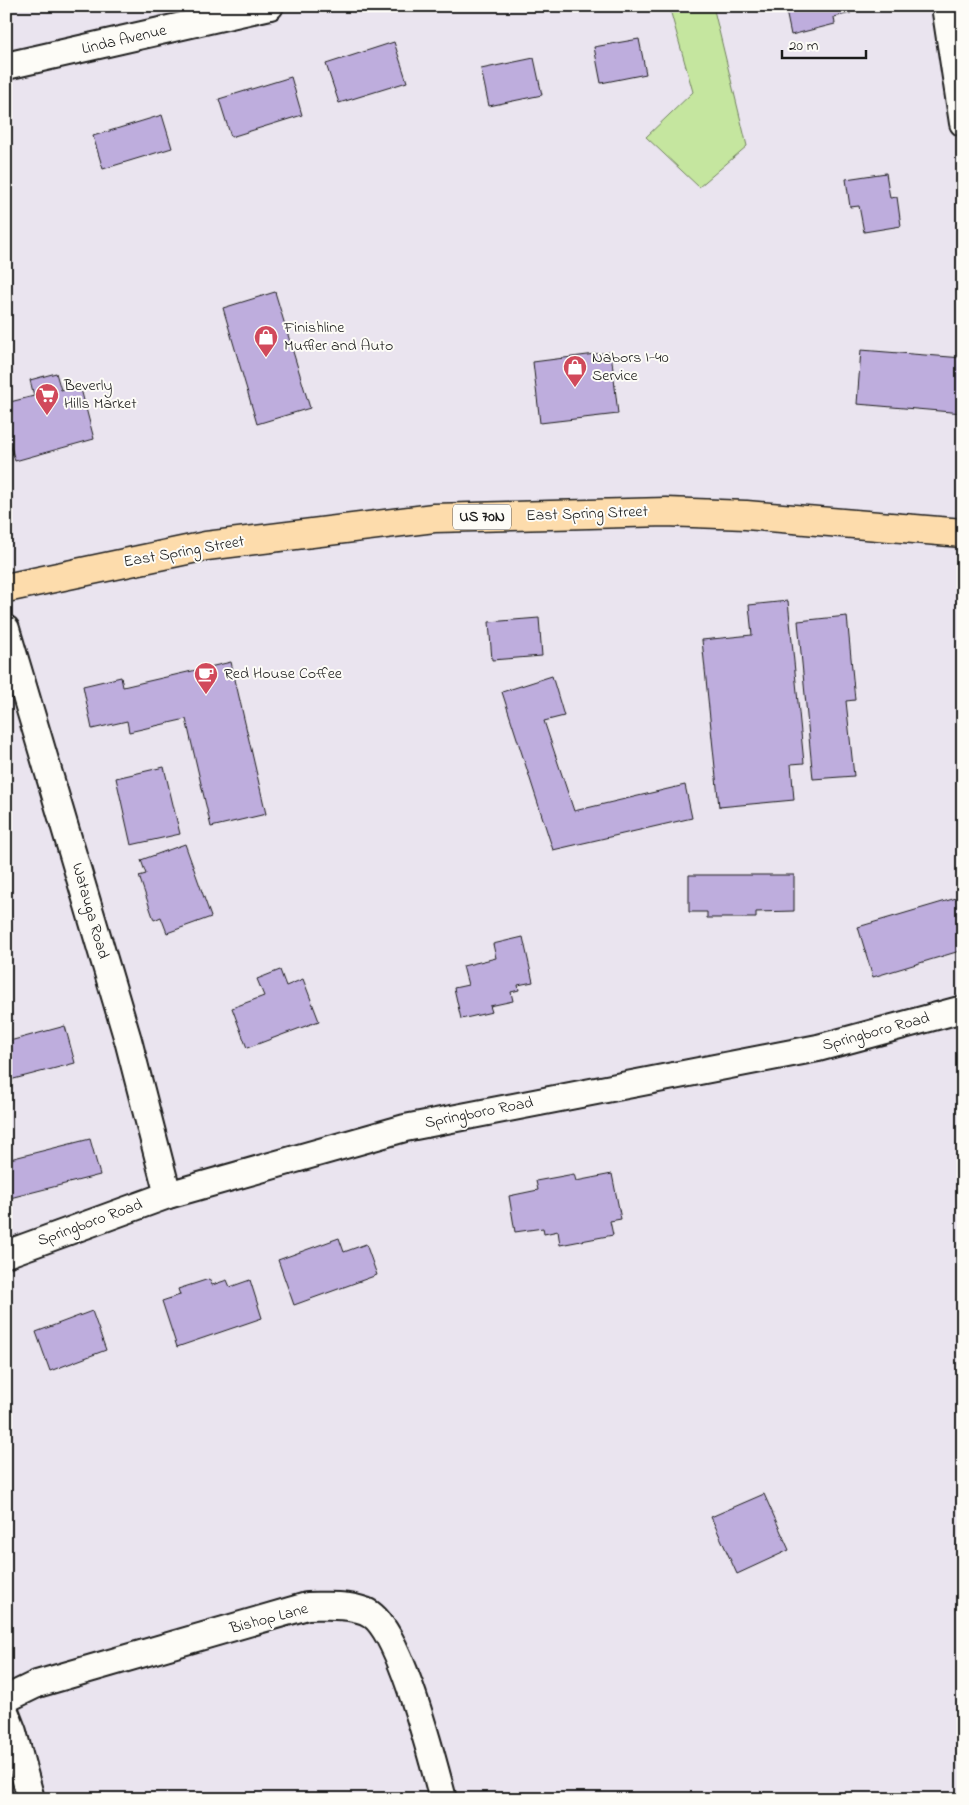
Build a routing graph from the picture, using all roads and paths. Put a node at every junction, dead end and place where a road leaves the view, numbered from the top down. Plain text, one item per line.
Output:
1 (270, 6) edge
2 (945, 6) edge
3 (6, 66) edge
4 (963, 123) edge
5 (963, 533) edge
6 (6, 588) edge
7 (6, 629) edge
8 (963, 1009) edge
9 (168, 1195) junction
10 (6, 1254) edge
11 (6, 1699) edge
12 (6, 1714) edge
13 (31, 1799) edge
14 (444, 1799) edge

1 - 3 street, Linda Avenue
2 - 4 street
5 - 6 main road, East Spring Street / US 70N
7 - 9 street, Watauga Road
8 - 9 street, Springboro Road
9 - 10 street, Springboro Road
11 - 14 street, Bishop Lane
12 - 13 street

